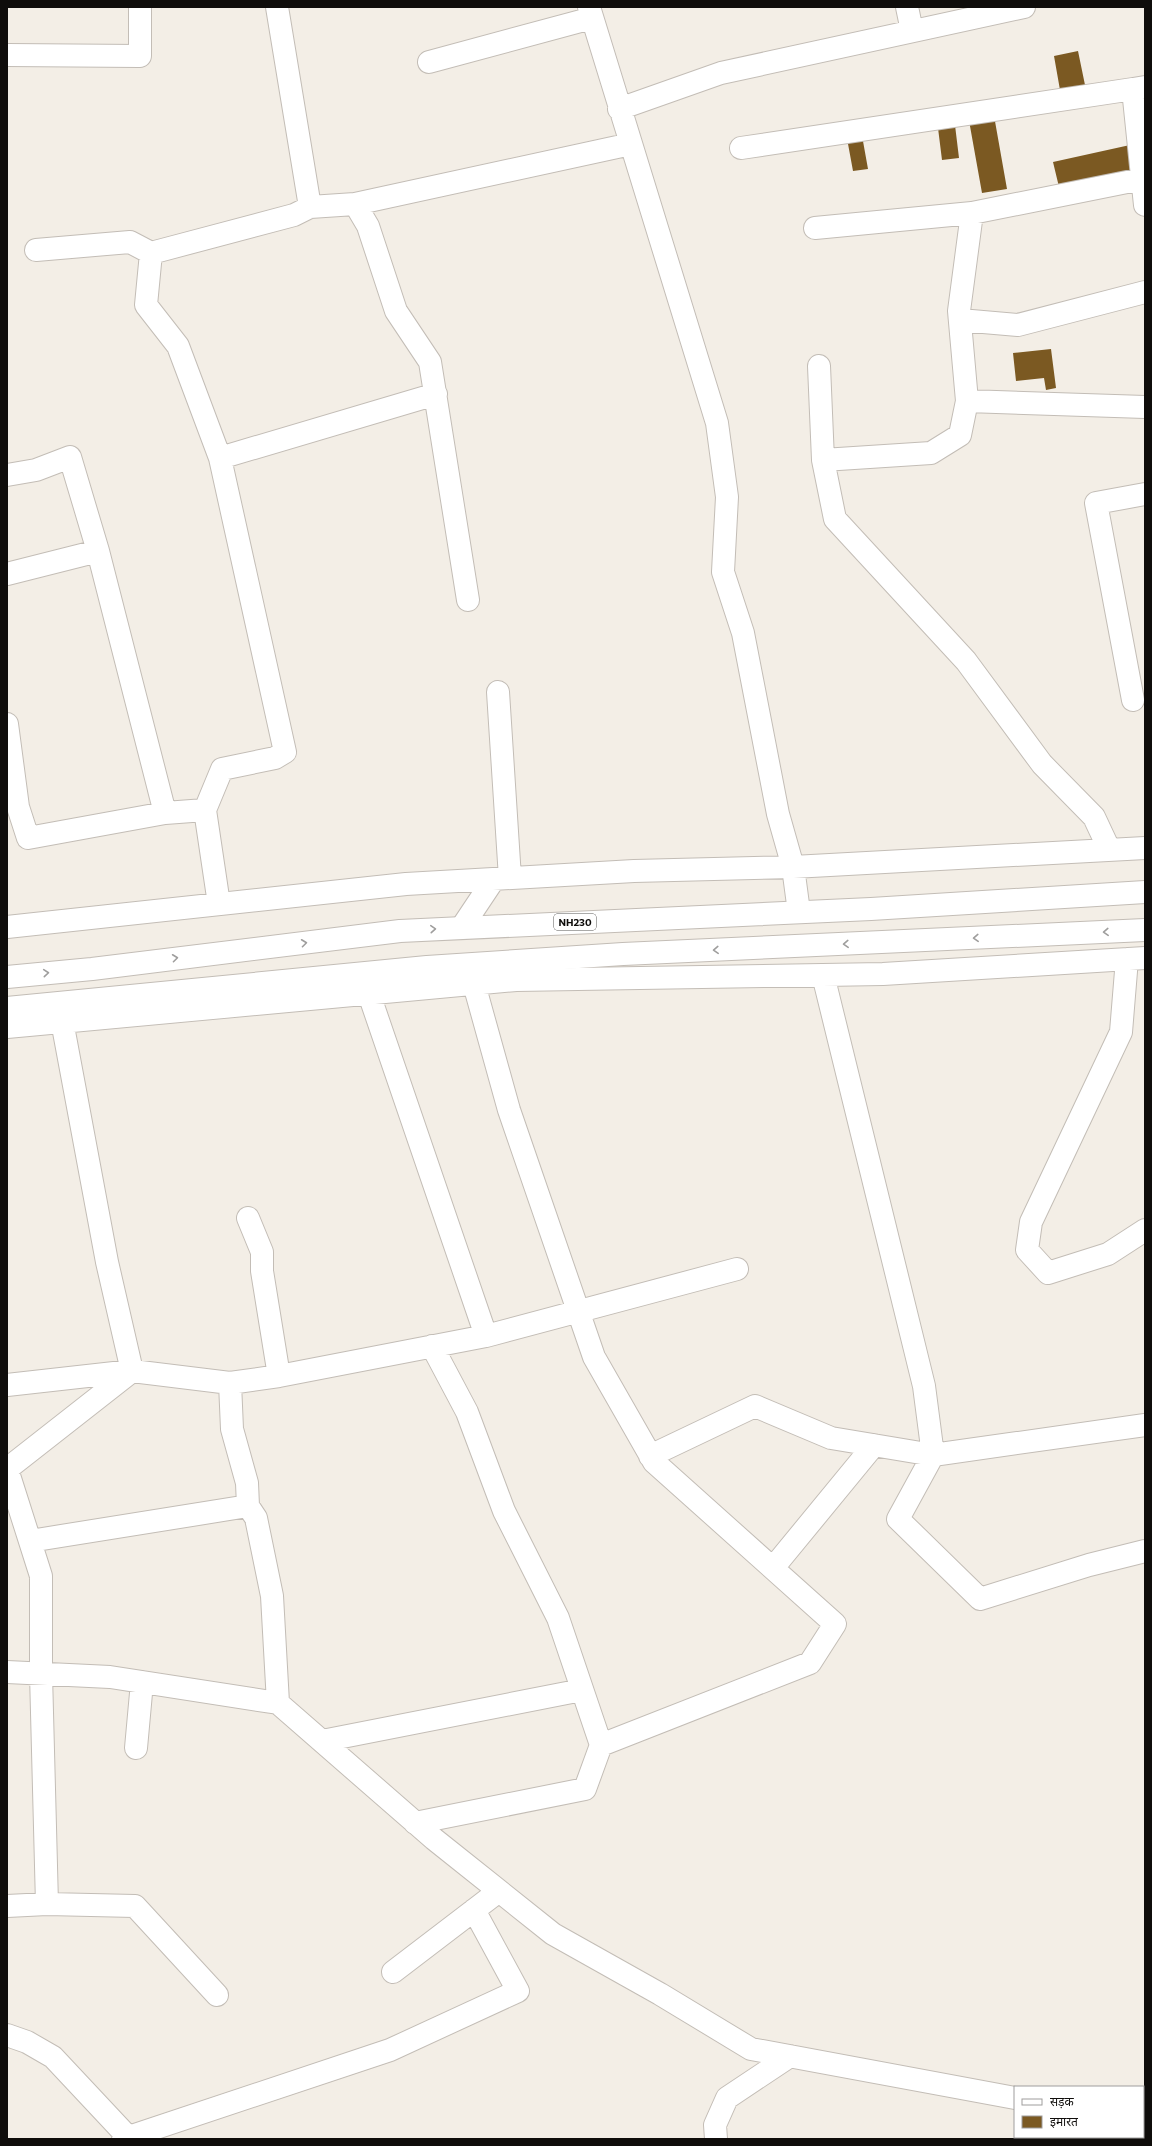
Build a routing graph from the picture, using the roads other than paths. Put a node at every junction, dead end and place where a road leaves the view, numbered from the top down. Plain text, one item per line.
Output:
1 (140, 7) edge
2 (277, 7) edge
3 (907, 7) edge
4 (1024, 7) edge
5 (590, 13) edge
6 (912, 31) junction
7 (7, 55) edge
8 (429, 62) dead end
9 (1139, 88) edge
10 (619, 109) junction
11 (631, 144) junction
12 (741, 148) dead end
13 (1142, 179) junction
14 (355, 204) junction
15 (1145, 205) edge
16 (310, 207) junction
17 (972, 213) junction
18 (815, 228) dead end
19 (36, 250) dead end
20 (151, 253) junction
21 (1145, 292) edge
22 (960, 320) junction
23 (819, 366) dead end
24 (436, 394) junction
25 (967, 401) junction
26 (1145, 407) edge
27 (220, 458) junction
28 (823, 460) junction
29 (7, 475) edge
30 (1145, 494) edge
31 (98, 551) junction
32 (7, 574) edge
33 (468, 600) dead end
34 (498, 692) dead end
35 (1134, 700) dead end
36 (7, 724) edge
37 (205, 810) junction
38 (165, 813) junction
39 (1145, 848) edge
40 (1110, 850) junction
41 (793, 867) junction
42 (502, 879) junction
43 (1145, 892) edge
44 (219, 904) junction
45 (799, 912) junction
46 (7, 927) edge
47 (462, 927) junction
48 (1145, 930) edge
49 (1136, 958) edge
50 (502, 962) junction
51 (823, 975) junction
52 (7, 977) edge
53 (516, 980) junction
54 (474, 984) junction
55 (369, 994) junction
56 (7, 1008) edge
57 (62, 1021) junction
58 (7, 1027) edge
59 (248, 1218) dead end
60 (1145, 1230) edge
61 (736, 1269) dead end
62 (578, 1311) junction
63 (486, 1336) junction
64 (432, 1346) junction
65 (132, 1371) junction
66 (280, 1376) junction
67 (230, 1383) junction
68 (7, 1385) edge
69 (1145, 1425) edge
70 (874, 1446) junction
71 (933, 1455) junction
72 (650, 1456) junction
73 (7, 1469) edge
74 (248, 1506) junction
75 (30, 1541) junction
76 (1145, 1551) edge
77 (772, 1568) junction
78 (7, 1672) edge
79 (41, 1674) junction
80 (142, 1682) junction
81 (582, 1690) junction
82 (278, 1703) junction
83 (322, 1741) junction
84 (601, 1745) junction
85 (136, 1748) dead end
86 (415, 1823) junction
87 (499, 1891) junction
88 (47, 1904) junction
89 (7, 1906) edge
90 (474, 1910) junction
91 (393, 1972) dead end
92 (217, 1995) dead end
93 (7, 2035) edge
94 (790, 2056) junction
95 (1014, 2098) edge
96 (126, 2138) edge
97 (716, 2139) edge

1 - 7 main road
2 - 16 main road
3 - 6 main road
4 - 6 main road
5 - 8 main road
5 - 10 main road
6 - 10 main road
9 - 12 main road
9 - 13 main road
10 - 11 main road
11 - 14 main road
11 - 41 main road
13 - 15 main road
13 - 17 main road
14 - 16 main road
14 - 24 main road
16 - 20 main road
17 - 18 main road
17 - 22 main road
19 - 20 main road
20 - 27 main road
21 - 22 main road
22 - 25 main road
23 - 28 main road
24 - 27 main road
24 - 33 main road
25 - 26 main road
25 - 28 main road
27 - 37 main road
28 - 40 main road
29 - 31 main road
30 - 35 main road
31 - 32 main road
31 - 38 main road
34 - 42 main road
36 - 38 main road
37 - 38 main road
37 - 44 main road
39 - 40 main road
40 - 41 main road
41 - 42 main road
41 - 45 main road
42 - 44 main road
42 - 47 main road
43 - 45 main road, NH230
44 - 46 main road
45 - 47 main road, NH230
52 -> 47 main road, NH230
48 -> 50 main road
49 - 51 main road
49 - 60 main road
50 - 53 main road
50 - 56 main road
51 - 53 main road
51 - 71 main road
53 - 54 main road
54 - 55 main road
54 - 62 main road
55 - 57 main road
55 - 63 main road
57 - 58 main road
57 - 65 main road
59 - 66 main road
61 - 62 main road
62 - 63 main road
62 - 72 main road
63 - 64 main road
64 - 66 main road
64 - 81 main road
65 - 67 main road
65 - 68 main road
65 - 73 main road
66 - 67 main road
67 - 74 main road
69 - 71 main road
70 - 71 main road
70 - 72 main road
70 - 77 main road
71 - 76 main road
72 - 77 main road
73 - 75 main road
74 - 75 main road
74 - 82 main road
75 - 79 main road
77 - 84 main road
78 - 79 main road
79 - 80 main road
79 - 88 main road
80 - 82 main road
80 - 85 main road
81 - 83 main road
81 - 84 main road
82 - 83 main road
83 - 86 main road
84 - 86 main road
86 - 87 main road
87 - 90 main road
87 - 94 main road
88 - 89 main road
88 - 92 main road
90 - 91 main road
90 - 96 main road
93 - 96 main road
94 - 95 main road
94 - 97 main road

